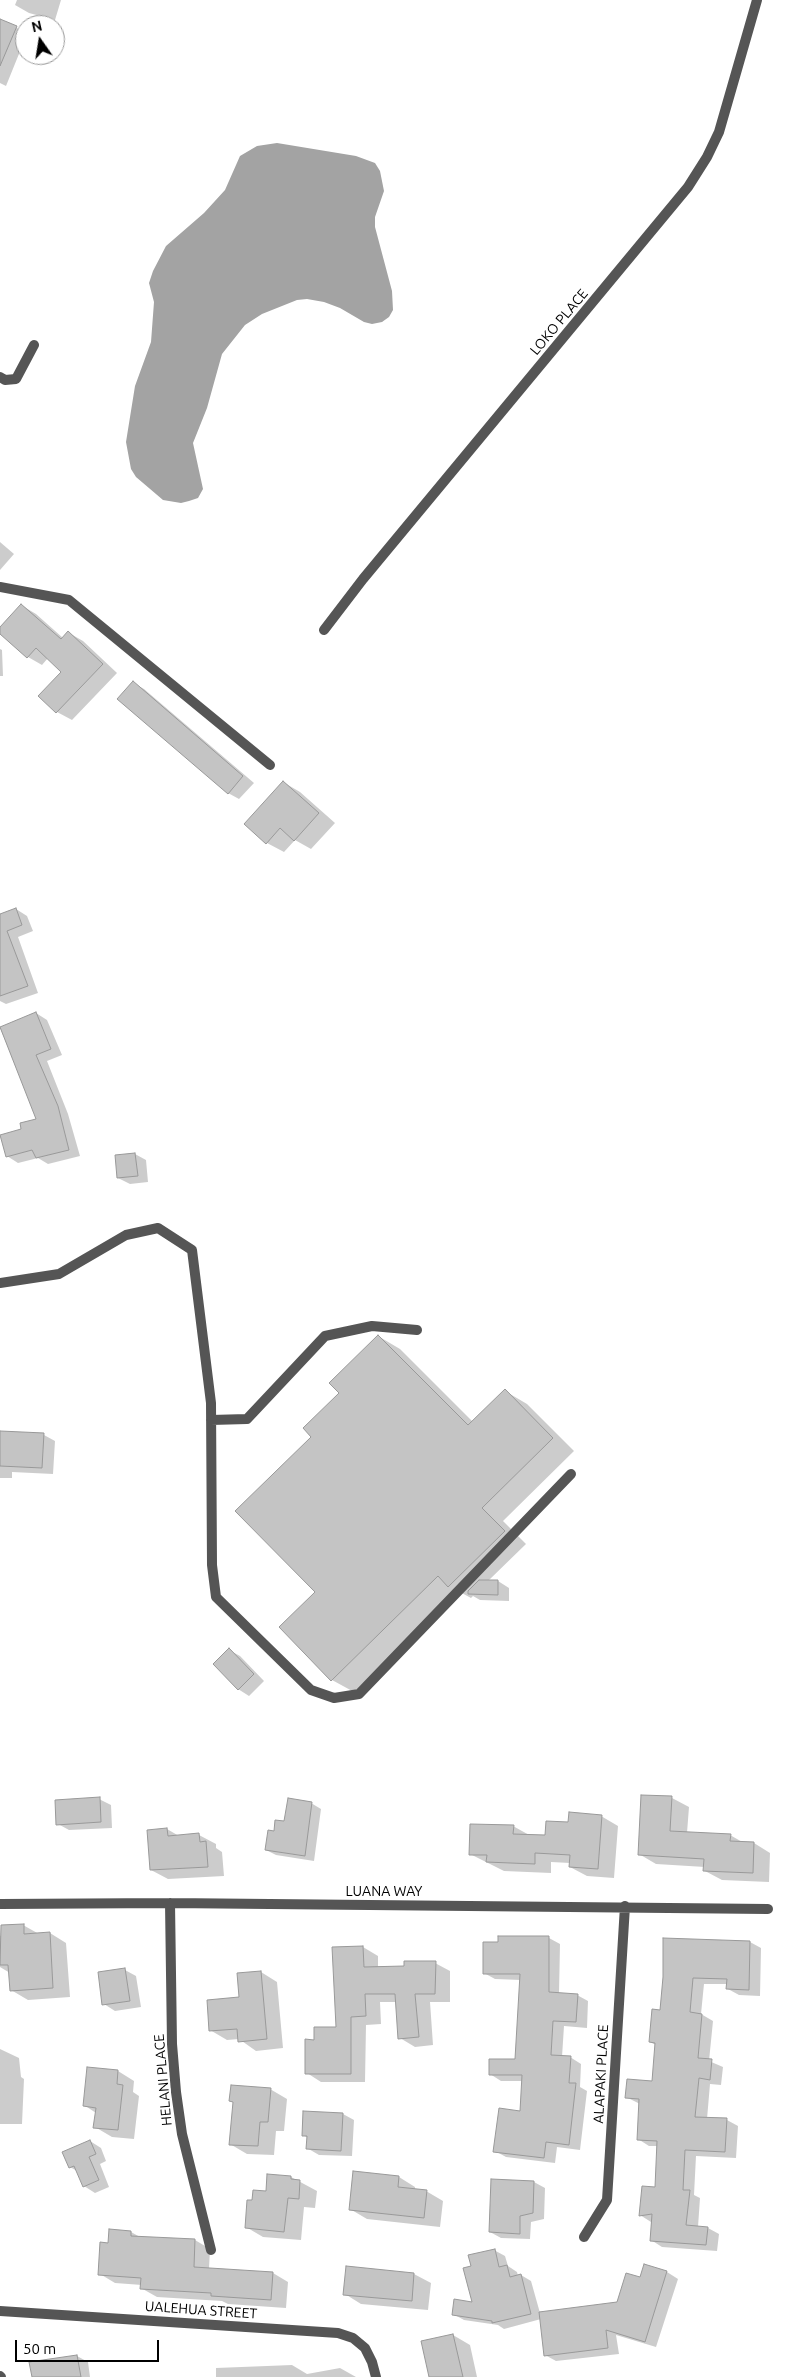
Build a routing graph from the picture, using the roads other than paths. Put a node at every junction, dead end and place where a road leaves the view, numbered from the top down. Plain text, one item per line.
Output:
1 (757, 0) edge
2 (34, 345) dead end
3 (0, 377) edge
4 (0, 587) edge
5 (324, 630) dead end
6 (270, 764) dead end
7 (0, 1283) edge
8 (417, 1330) dead end
9 (211, 1420) junction
10 (571, 1474) dead end
11 (170, 1903) junction
12 (0, 1904) edge
13 (625, 1906) junction
14 (768, 1909) dead end
15 (584, 2237) dead end
16 (212, 2250) dead end
17 (0, 2311) edge
18 (376, 2377) edge

1 - 5 street, LOKO PLACE
2 - 3 street
4 - 6 street
7 - 9 street
8 - 9 street
9 - 10 street
11 - 12 street, LUANA WAY
11 - 13 street, LUANA WAY
11 - 16 street, HELANI PLACE
13 - 14 street, LUANA WAY
13 - 15 street, ALAPAKI PLACE
17 - 18 street, UALEHUA STREET

